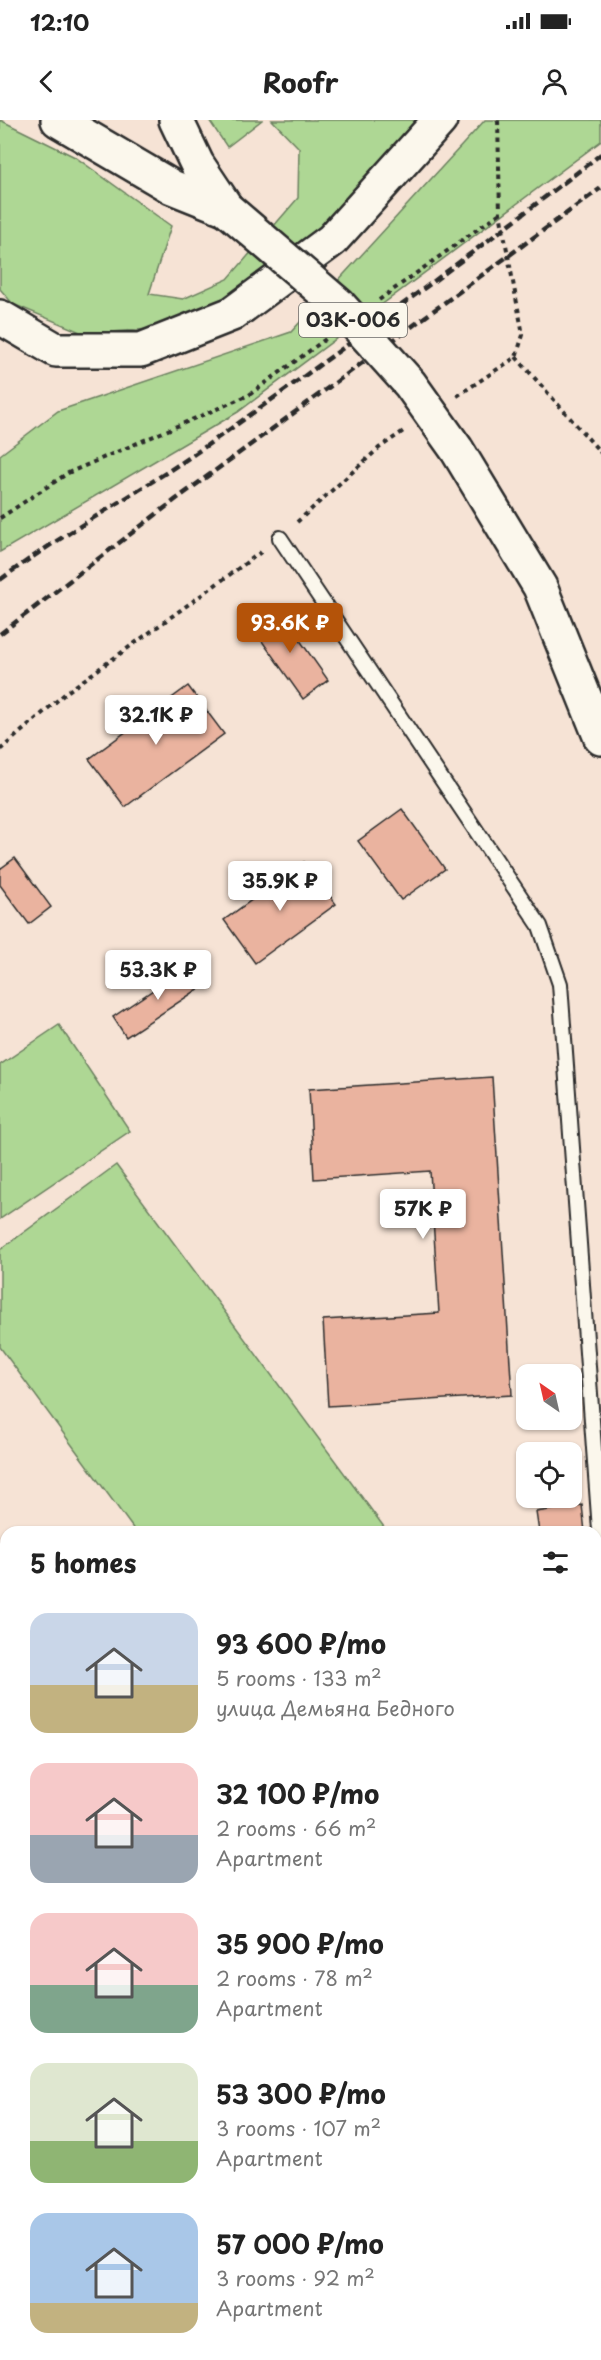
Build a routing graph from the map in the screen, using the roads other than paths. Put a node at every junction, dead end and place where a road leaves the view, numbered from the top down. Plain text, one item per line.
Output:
1 (58, 120) edge
2 (176, 120) edge
3 (440, 120) edge
4 (227, 209) junction
5 (0, 317) edge
6 (280, 538) road end
7 (601, 738) edge
8 (600, 1526) edge

1 - 4 main road, 03К-006
2 - 4 main road
3 - 5 main road
4 - 7 main road, 03К-006, bridge
6 - 8 lane

